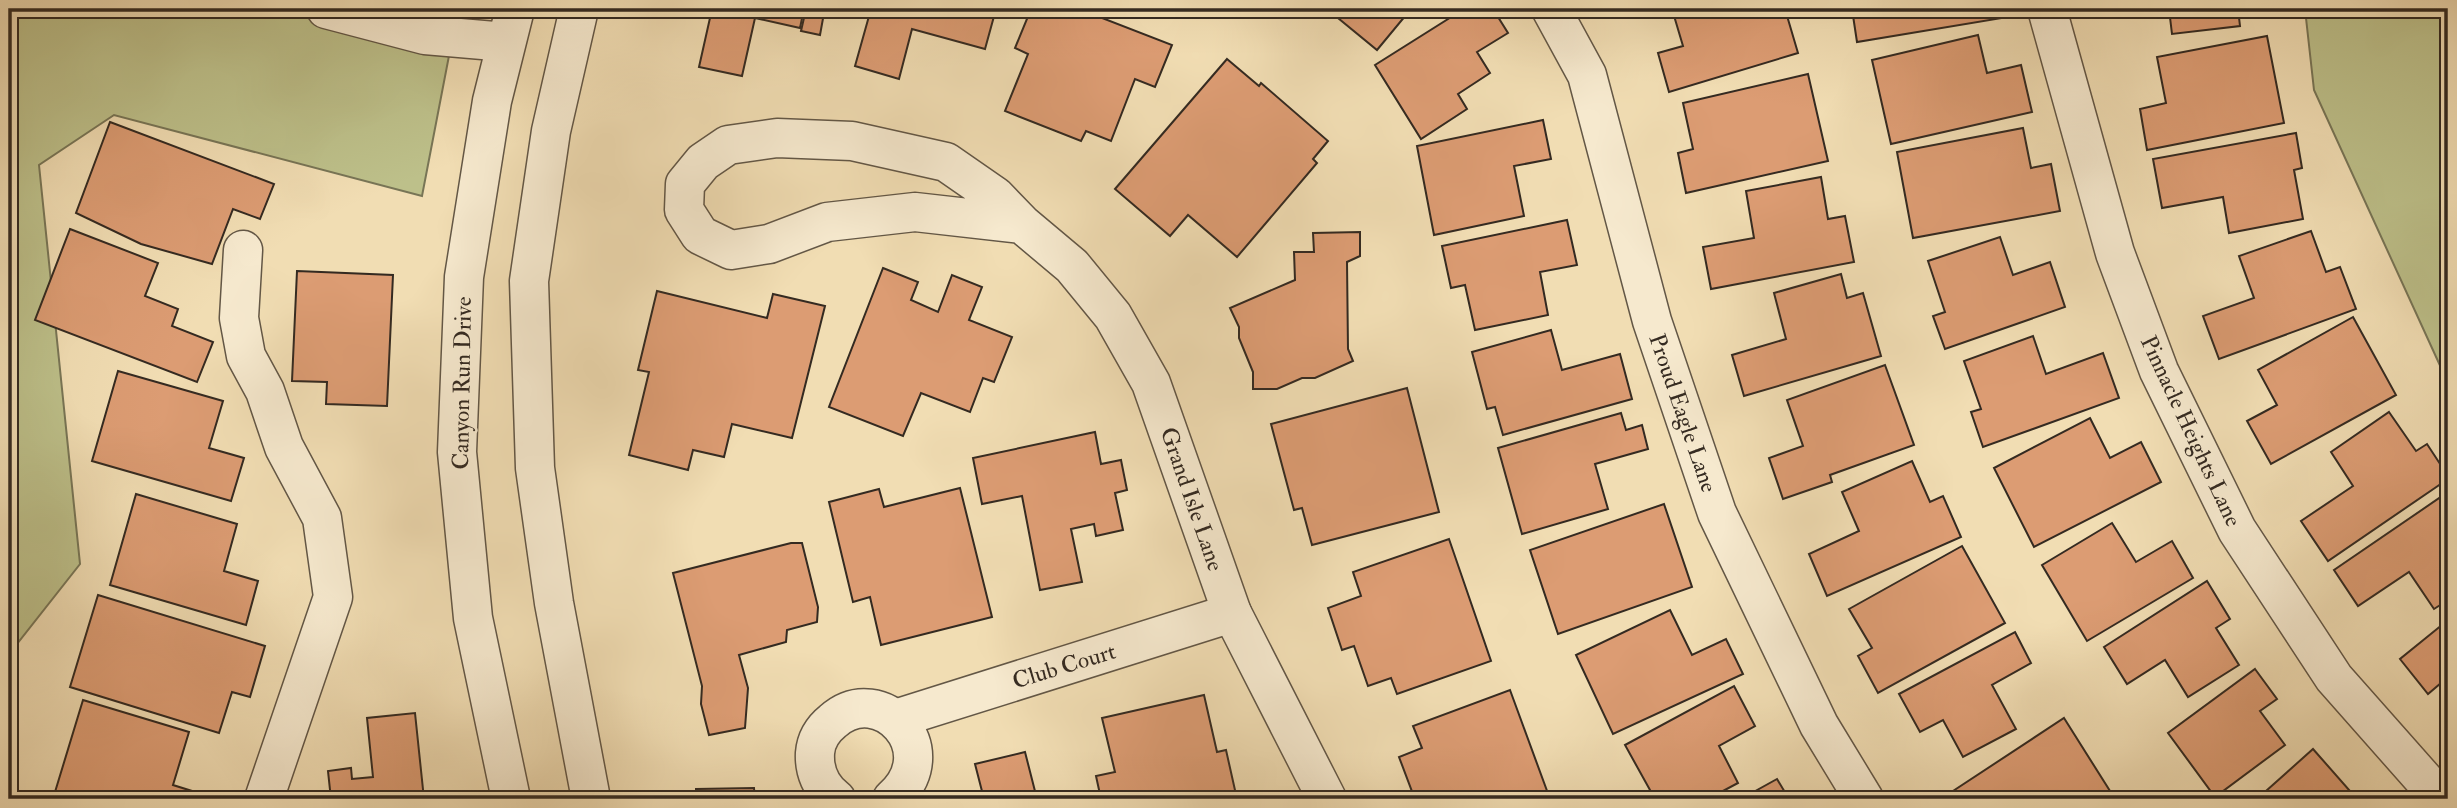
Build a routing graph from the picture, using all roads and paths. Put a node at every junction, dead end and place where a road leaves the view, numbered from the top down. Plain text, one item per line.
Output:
1 (326, 9) edge
2 (579, 9) edge
3 (1551, 9) edge
4 (2048, 9) edge
5 (510, 26) edge
6 (1022, 224) junction
7 (243, 250) dead end
8 (1232, 613) junction
9 (895, 719) junction
10 (264, 799) edge
11 (511, 799) edge
12 (590, 799) edge
13 (836, 799) edge
14 (892, 799) edge
15 (1326, 799) edge
16 (1864, 799) edge
17 (2441, 799) edge

1 - 5 street
2 - 12 street
3 - 16 street, Proud Eagle Lane
4 - 17 street, Pinnacle Heights Lane
5 - 11 street, Canyon Run Drive
6 - 6 street, Grand Isle Lane
6 - 8 street, Grand Isle Lane
7 - 10 street
8 - 9 street, Club Court
8 - 15 street, Grand Isle Lane
9 - 13 street
9 - 14 street

